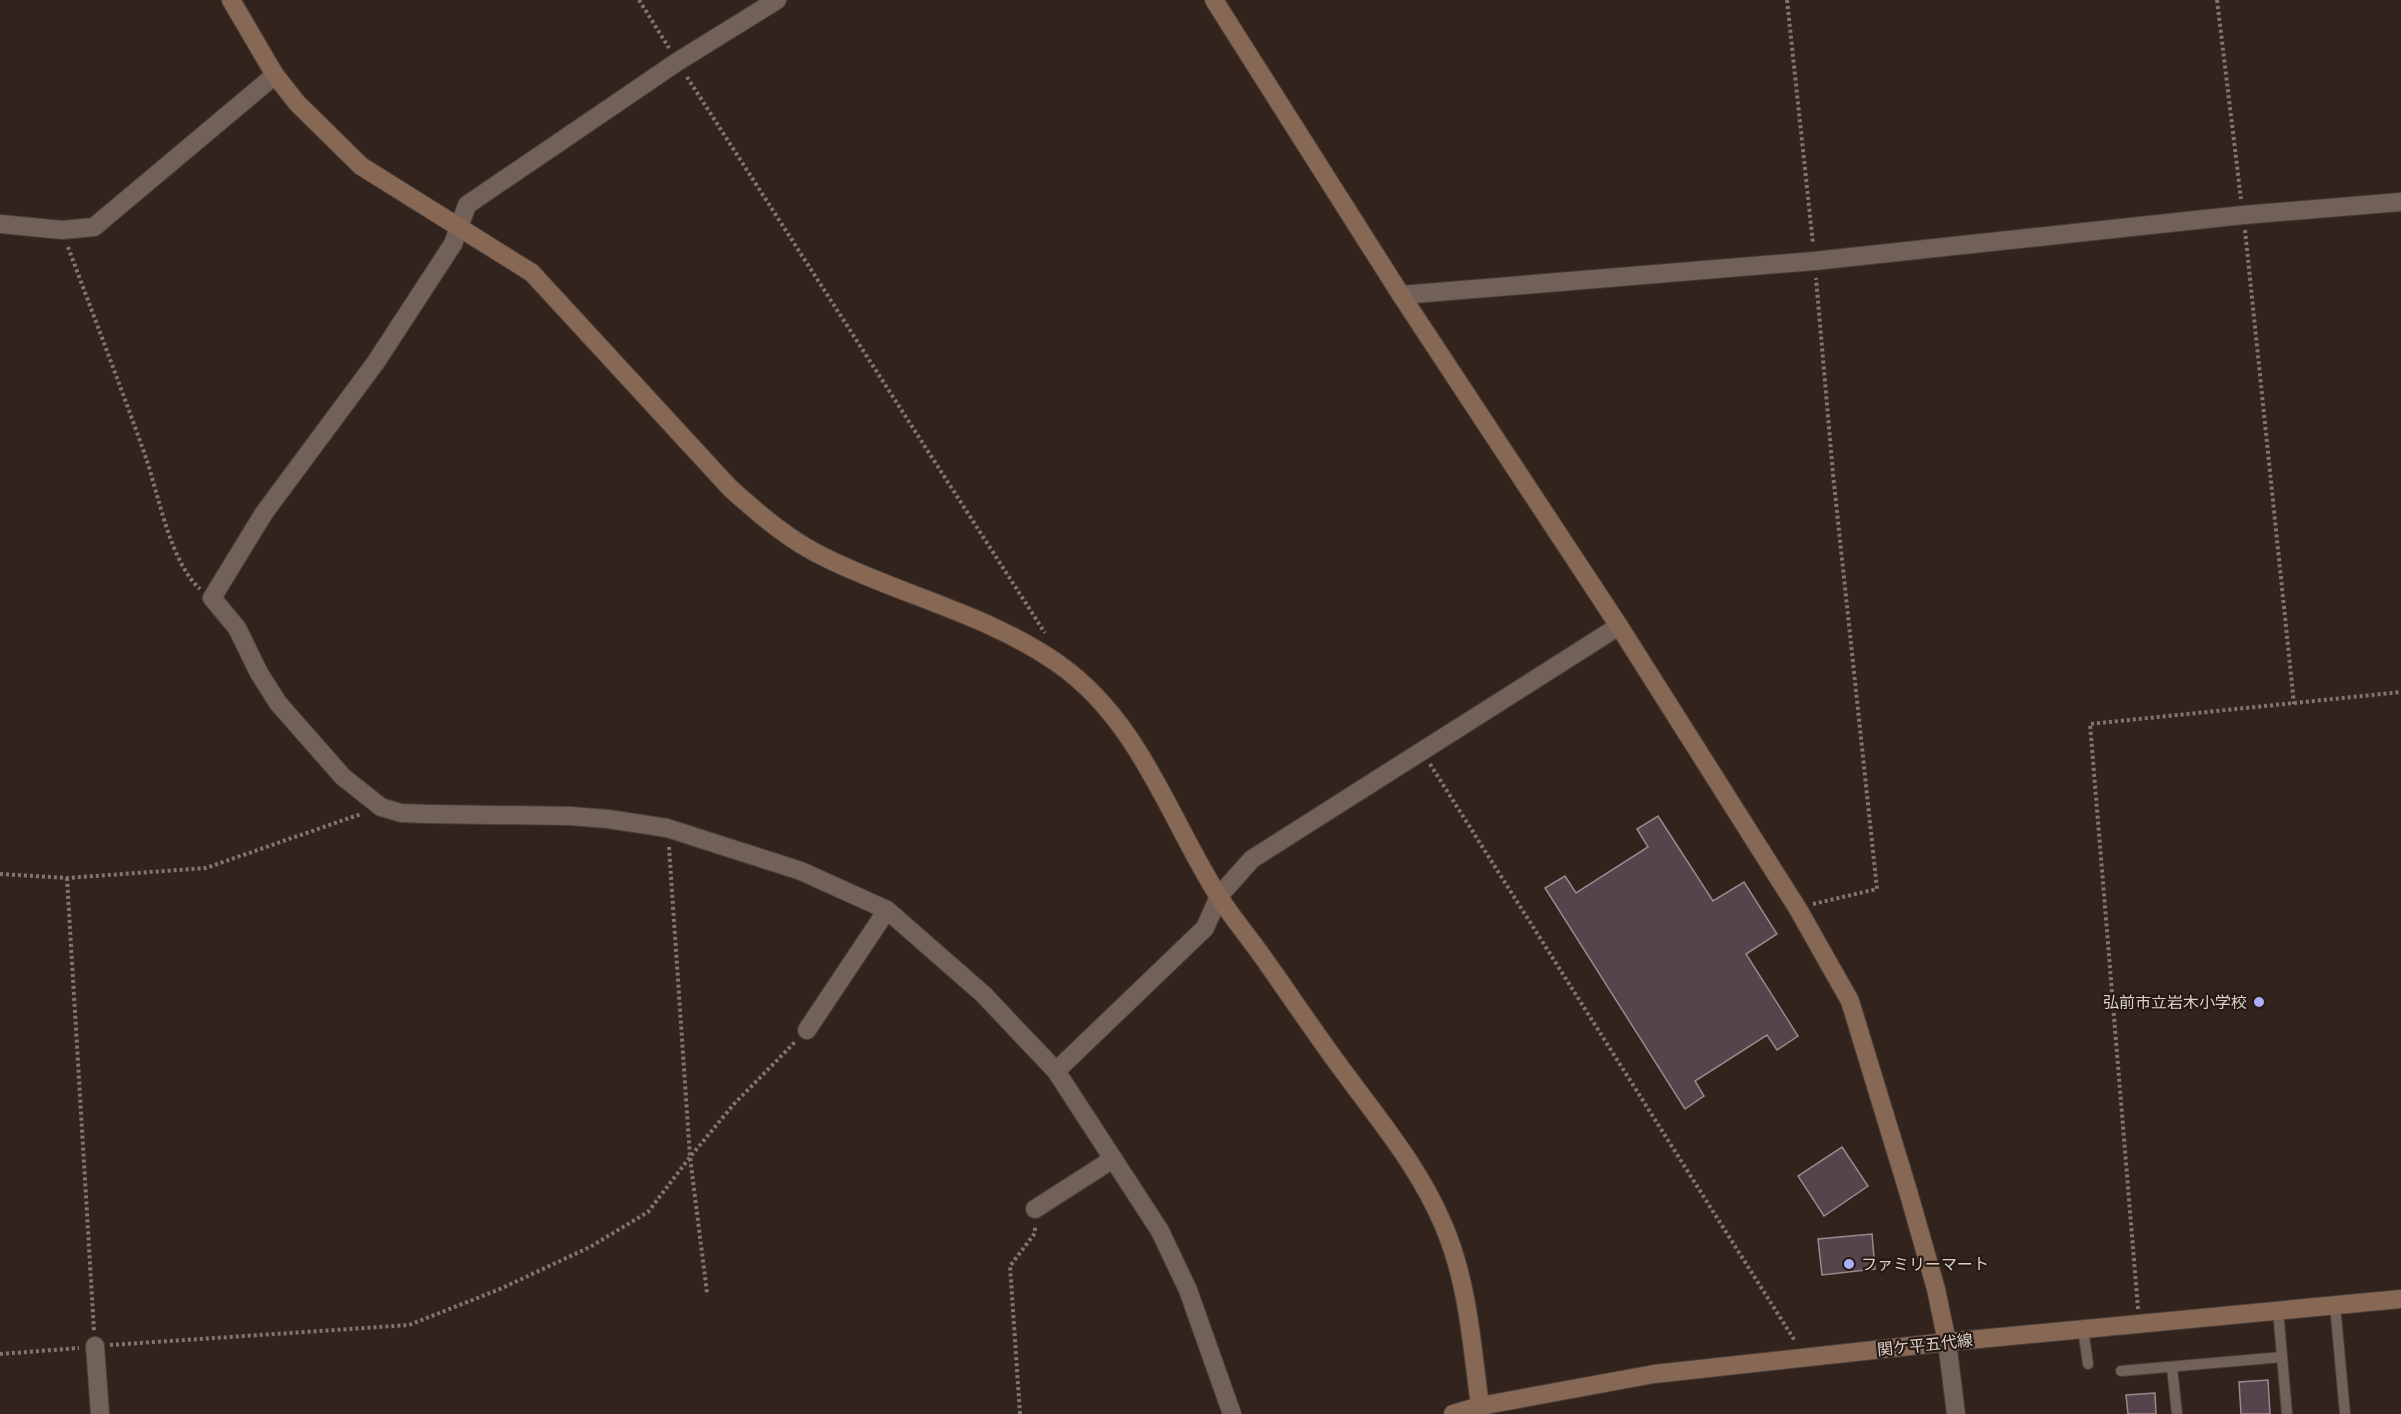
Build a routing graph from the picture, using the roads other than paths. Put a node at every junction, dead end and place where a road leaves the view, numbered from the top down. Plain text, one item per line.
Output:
1 (231, 0) edge
2 (777, 0) edge
3 (1214, 0) edge
4 (275, 75) junction
5 (2401, 202) edge
6 (0, 224) edge
7 (459, 228) junction
8 (1401, 295) junction
9 (1619, 626) junction
10 (1219, 896) junction
11 (886, 910) junction
12 (807, 1030) road end
13 (1056, 1071) junction
14 (1113, 1159) junction
15 (1035, 1209) road end
16 (2401, 1299) edge
17 (2335, 1305) junction
18 (2278, 1310) junction
19 (2083, 1329) junction
20 (1947, 1342) junction
21 (95, 1347) road end
22 (2282, 1358) junction
23 (2088, 1364) dead end
24 (2172, 1366) junction
25 (2121, 1371) dead end
26 (1480, 1410) edge
27 (100, 1414) edge
28 (1232, 1414) edge
29 (1453, 1414) edge
30 (1956, 1414) edge
31 (2176, 1414) edge
32 (2287, 1414) edge
33 (2345, 1414) edge

1 - 4 street
2 - 7 street
3 - 8 street
4 - 6 street
4 - 7 street
5 - 8 street
7 - 10 street
7 - 11 street
8 - 9 street
9 - 10 street
9 - 20 street
10 - 13 street
10 - 26 street
11 - 12 street
11 - 13 street
13 - 14 street
14 - 15 street
14 - 28 street
16 - 17 street, 関ケ平五代線
17 - 18 street, 関ケ平五代線
17 - 33 lane
18 - 19 street, 関ケ平五代線
18 - 22 lane
19 - 20 street, 関ケ平五代線
19 - 23 lane
20 - 26 street, 関ケ平五代線
20 - 30 street
21 - 27 street
22 - 24 lane
22 - 32 lane
24 - 25 lane
24 - 31 lane
26 - 29 street, 関ケ平五代線

